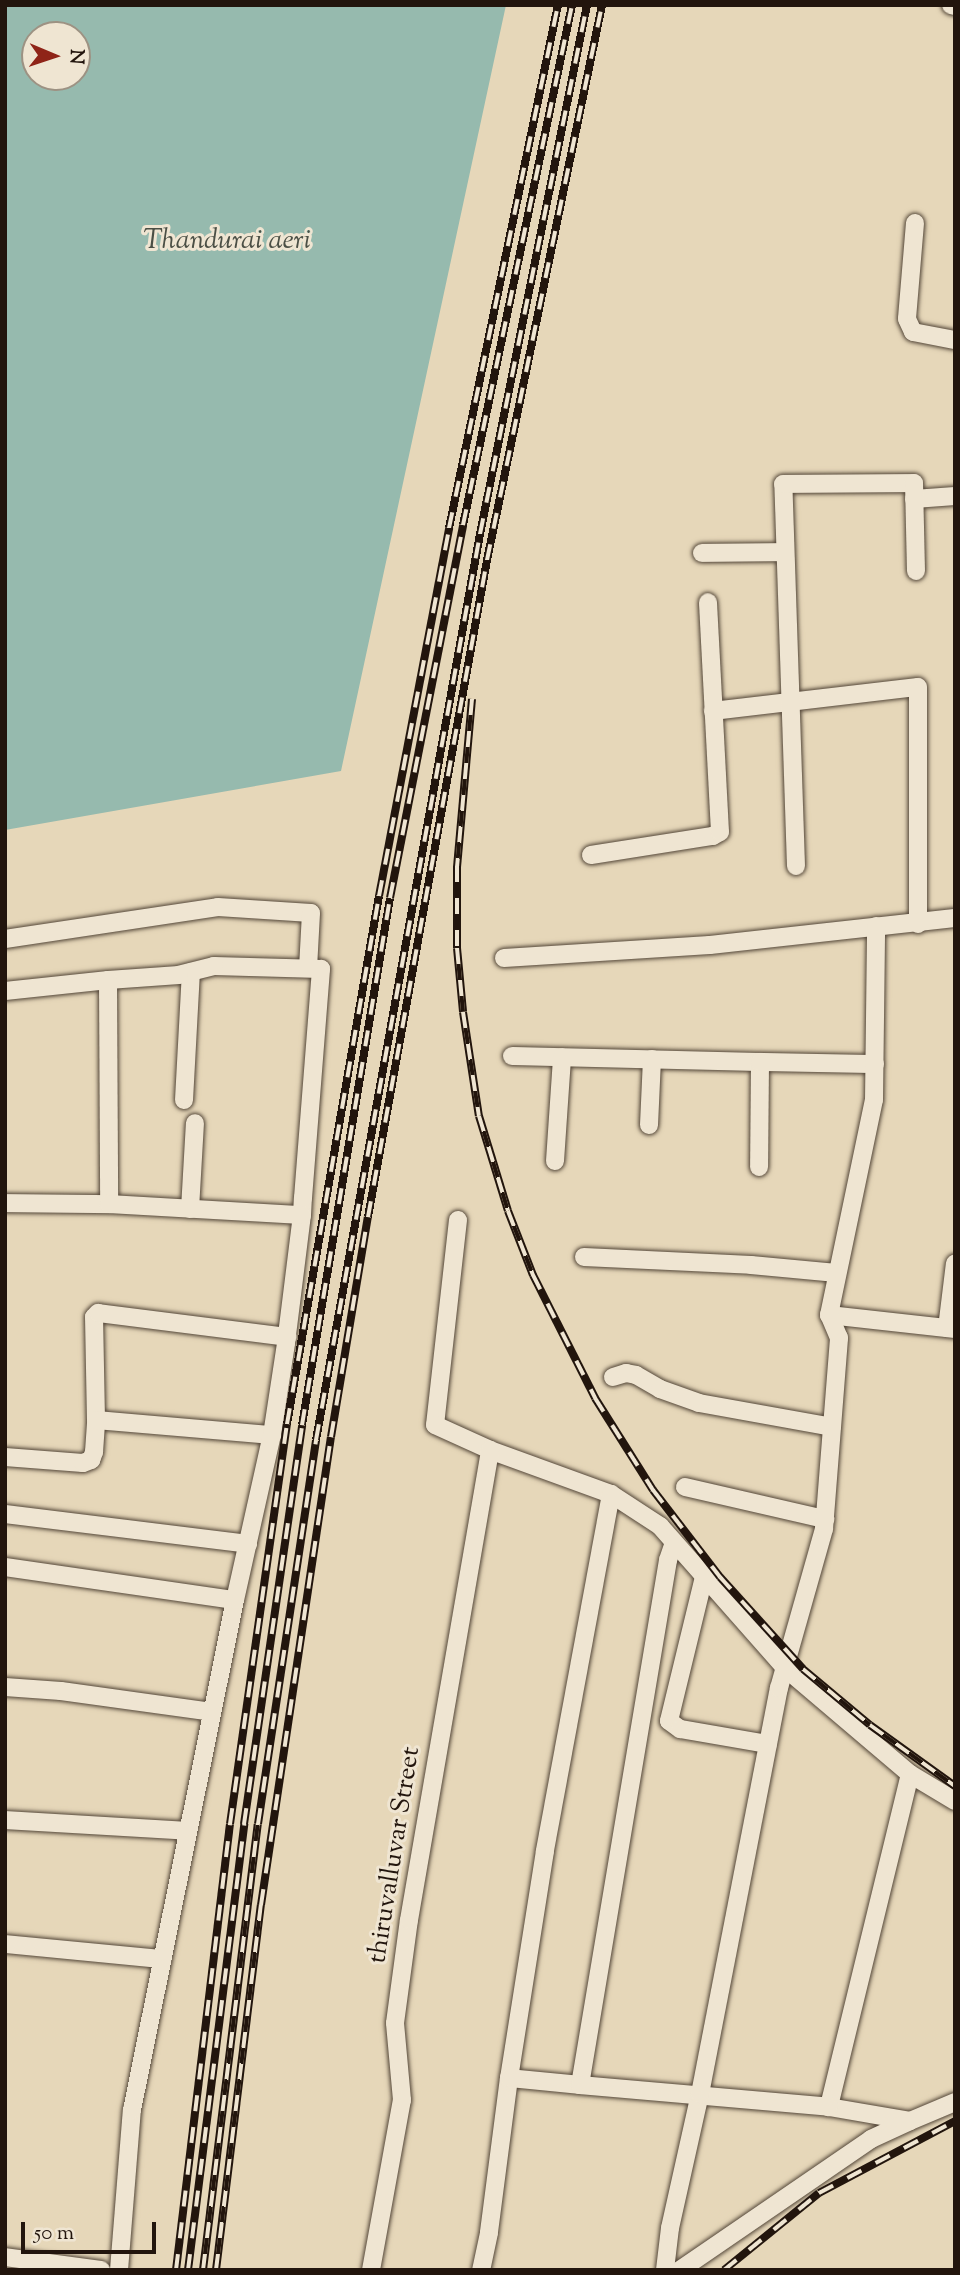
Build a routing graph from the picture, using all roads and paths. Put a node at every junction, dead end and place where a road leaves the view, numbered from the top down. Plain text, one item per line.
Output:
1 (915, 223) dead end
2 (955, 340) edge
3 (955, 496) edge
4 (914, 499) junction
5 (785, 552) junction
6 (702, 553) dead end
7 (916, 572) dead end
8 (708, 602) dead end
9 (790, 700) junction
10 (713, 711) junction
11 (591, 855) dead end
12 (796, 866) dead end
13 (955, 918) edge
14 (918, 924) junction
15 (876, 926) junction
16 (5, 939) edge
17 (504, 958) dead end
18 (308, 968) junction
19 (191, 972) junction
20 (108, 980) junction
21 (5, 991) edge
22 (512, 1056) dead end
23 (562, 1057) junction
24 (652, 1059) junction
25 (760, 1062) junction
26 (875, 1064) junction
27 (184, 1100) dead end
28 (195, 1123) dead end
29 (649, 1125) dead end
30 (555, 1161) dead end
31 (759, 1167) dead end
32 (5, 1203) edge
33 (109, 1204) junction
34 (190, 1209) junction
35 (302, 1215) junction
36 (458, 1220) dead end
37 (584, 1257) dead end
38 (955, 1263) edge
39 (836, 1273) junction
40 (829, 1315) junction
41 (951, 1329) edge
42 (287, 1337) junction
43 (613, 1377) dead end
44 (96, 1420) junction
45 (832, 1427) junction
46 (272, 1435) junction
47 (490, 1450) junction
48 (5, 1457) edge
49 (685, 1488) dead end
50 (611, 1494) junction
51 (5, 1514) edge
52 (825, 1519) junction
53 (674, 1543) junction
54 (248, 1544) junction
55 (5, 1567) edge
56 (704, 1577) junction
57 (234, 1600) junction
58 (785, 1668) junction
59 (5, 1687) edge
60 (212, 1712) junction
61 (768, 1744) junction
62 (910, 1774) junction
63 (955, 1801) edge
64 (5, 1820) edge
65 (188, 1830) junction
66 (5, 1944) edge
67 (162, 1959) junction
68 (509, 2078) junction
69 (580, 2085) junction
70 (701, 2094) junction
71 (955, 2102) edge
72 (829, 2107) junction
73 (910, 2121) junction
74 (5, 2257) edge
75 (101, 2270) edge
76 (119, 2270) edge
77 (371, 2270) edge
78 (481, 2270) edge
79 (664, 2270) edge
80 (680, 2270) edge

1 - 2 street
3 - 4 street
4 - 5 street
4 - 7 street
5 - 6 street
5 - 9 street
8 - 10 street
9 - 10 street
9 - 12 street
9 - 14 street
10 - 11 street
13 - 14 street
14 - 15 street
15 - 17 street
15 - 26 street
16 - 18 street
18 - 19 street
18 - 35 street
19 - 20 street
19 - 27 street
20 - 21 street
20 - 33 street
22 - 23 street
23 - 24 street
23 - 30 street
24 - 25 street
24 - 29 street
25 - 26 street
25 - 31 street
26 - 39 street
28 - 34 street
32 - 33 street
33 - 34 street
34 - 35 street
35 - 42 street
36 - 47 street
37 - 39 street
38 - 41 street
39 - 40 street
40 - 41 street
40 - 45 street
42 - 44 street
42 - 46 street
43 - 45 street
44 - 46 street
44 - 48 street
45 - 52 street
46 - 54 street
47 - 50 street
47 - 77 street, thiruvalluvar Street
49 - 52 street
50 - 53 street
50 - 68 street
51 - 54 street
52 - 58 street
53 - 56 street
53 - 69 street
54 - 57 street
55 - 57 street
56 - 58 street
56 - 61 street
57 - 60 street
58 - 61 street
58 - 62 street
59 - 60 street
60 - 65 street
61 - 70 street
62 - 63 street
62 - 72 street
64 - 65 street
65 - 67 street
66 - 67 street
67 - 76 street
68 - 69 street
68 - 78 street
69 - 70 street
70 - 72 street
70 - 79 street
71 - 73 street
72 - 73 street
73 - 80 street
74 - 75 street

